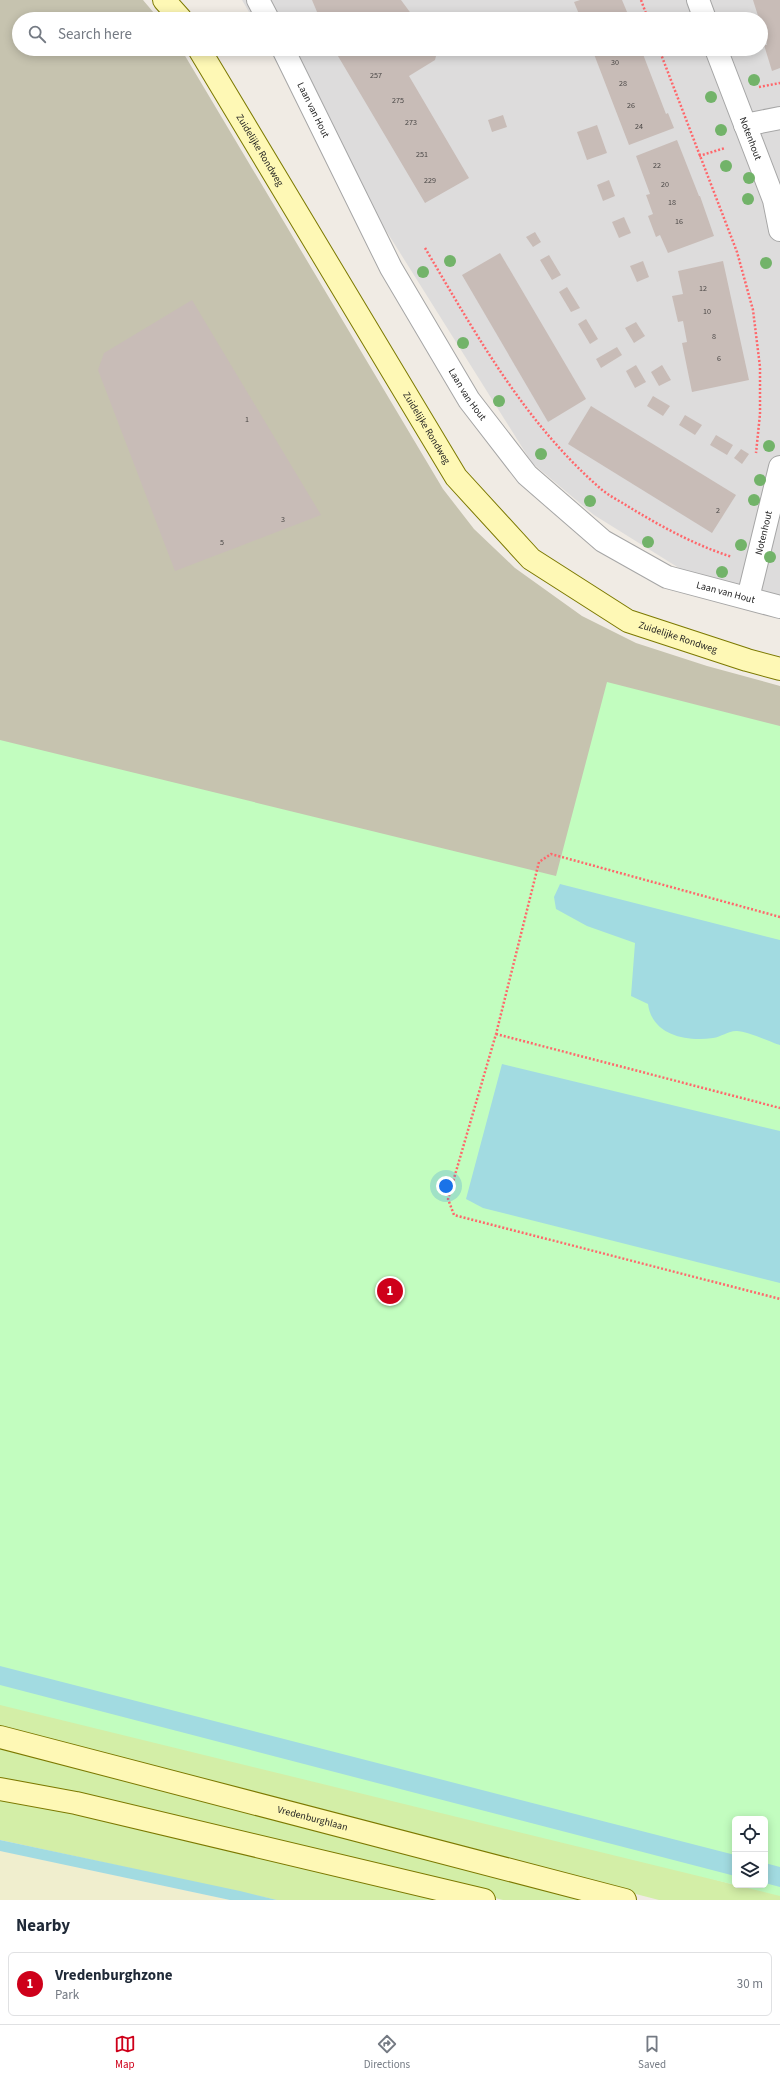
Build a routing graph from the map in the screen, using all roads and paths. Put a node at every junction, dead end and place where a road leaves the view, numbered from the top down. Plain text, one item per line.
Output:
1 (164, 0) edge
2 (258, 0) edge
3 (641, 0) edge
4 (698, 0) edge
5 (175, 12) edge
6 (264, 12) edge
7 (645, 12) edge
8 (702, 12) edge
9 (203, 56) edge
10 (286, 56) edge
11 (662, 56) edge
12 (719, 56) edge
13 (780, 118) edge
14 (745, 125) junction
15 (780, 230) edge
16 (426, 248) dead end
17 (754, 460) dead end
18 (780, 467) edge
19 (731, 549) dead end
20 (729, 556) junction
21 (756, 566) junction
22 (748, 598) junction
23 (780, 607) edge
24 (780, 669) edge
25 (780, 917) edge
26 (496, 1034) junction
27 (780, 1108) edge
28 (780, 1299) edge
29 (0, 1737) edge
30 (0, 1789) edge
31 (484, 1900) edge
32 (625, 1900) edge

1 - 5 main road
2 - 6 street
3 - 7 path
4 - 8 street
9 - 24 main road, Zuidelijke Rondweg
10 - 22 street, Laan van Hout
11 - 17 path
12 - 14 street, Notenhout
13 - 14 street
14 - 15 street, Notenhout
16 - 20 path
18 - 21 street, Notenhout
19 - 20 path
20 - 21 path
21 - 22 street, Notenhout
22 - 23 street, Laan van Hout
25 - 26 path
26 - 27 path
26 - 28 path
29 - 32 main road, Vredenburghlaan
30 - 31 main road

